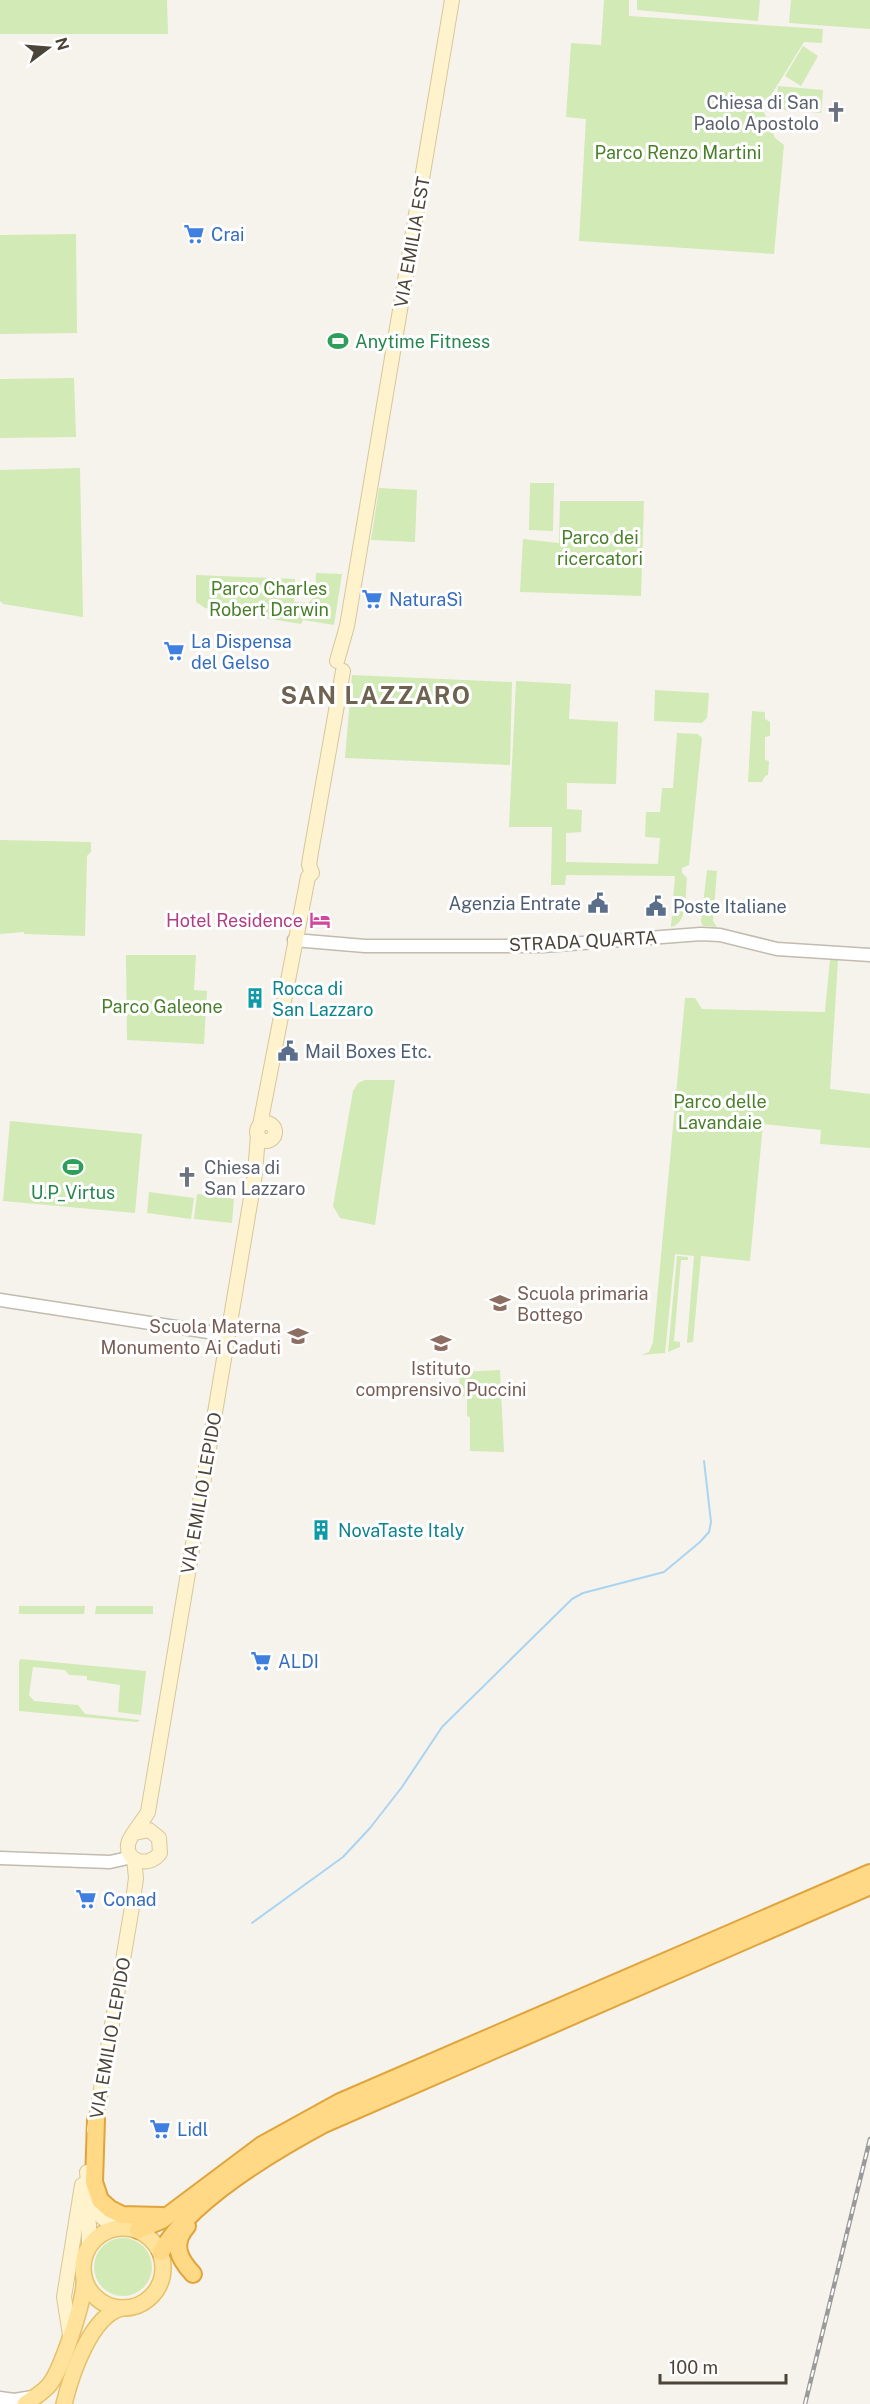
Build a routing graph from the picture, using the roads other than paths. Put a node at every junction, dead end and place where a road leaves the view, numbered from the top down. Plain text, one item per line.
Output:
1 (452, 0) edge
2 (294, 938) junction
3 (870, 955) edge
4 (0, 1300) edge
5 (228, 1335) junction
6 (148, 1812) junction
7 (153, 1832) junction
8 (132, 1837) junction
9 (0, 1858) edge
10 (102, 1860) junction
11 (138, 1860) junction
12 (870, 1873) edge
13 (870, 1886) edge
14 (486, 2045) junction
15 (96, 2119) junction
16 (87, 2172) junction
17 (228, 2186) junction
18 (80, 2199) junction
19 (176, 2210) junction
20 (118, 2228) junction
21 (138, 2230) junction
22 (89, 2246) junction
23 (161, 2252) junction
24 (193, 2274) dead end
25 (84, 2276) junction
26 (122, 2308) junction
27 (69, 2337) junction
28 (40, 2394) junction
29 (0, 2398) edge
30 (25, 2404) edge
31 (64, 2404) edge

1 - 2 main road, VIA EMILIA EST
2 - 3 street, STRADA QUARTA
2 - 5 main road, VIA EMILIO LEPIDO
4 - 5 street
5 - 6 main road, VIA EMILIO LEPIDO
6 - 7 main road
6 - 8 main road
7 - 8 main road
7 - 11 main road, VIA EMILIO LEPIDO
8 - 10 street
8 - 11 main road
9 - 10 street
10 - 11 street
11 - 15 main road, VIA EMILIO LEPIDO
12 - 14 highway
13 - 14 highway
14 - 17 highway
14 - 19 highway
15 - 16 main road, VIA EMILIO LEPIDO
15 - 19 highway
16 - 18 main road, VIA EMILIO LEPIDO
16 - 20 main road, VIA EMILIO LEPIDO
17 - 23 highway
17 - 24 highway
18 - 22 main road
18 - 27 main road, VIA EMILIO LEPIDO
19 - 21 highway
20 - 21 main road
20 - 22 main road
21 - 23 main road
22 - 25 main road
23 - 26 main road
25 - 26 main road
25 - 27 main road, VIA EMILIO LEPIDO
26 - 31 main road
27 - 28 main road, VIA EMILIO LEPIDO
28 - 29 street
28 - 30 main road, VIA EMILIO LEPIDO

